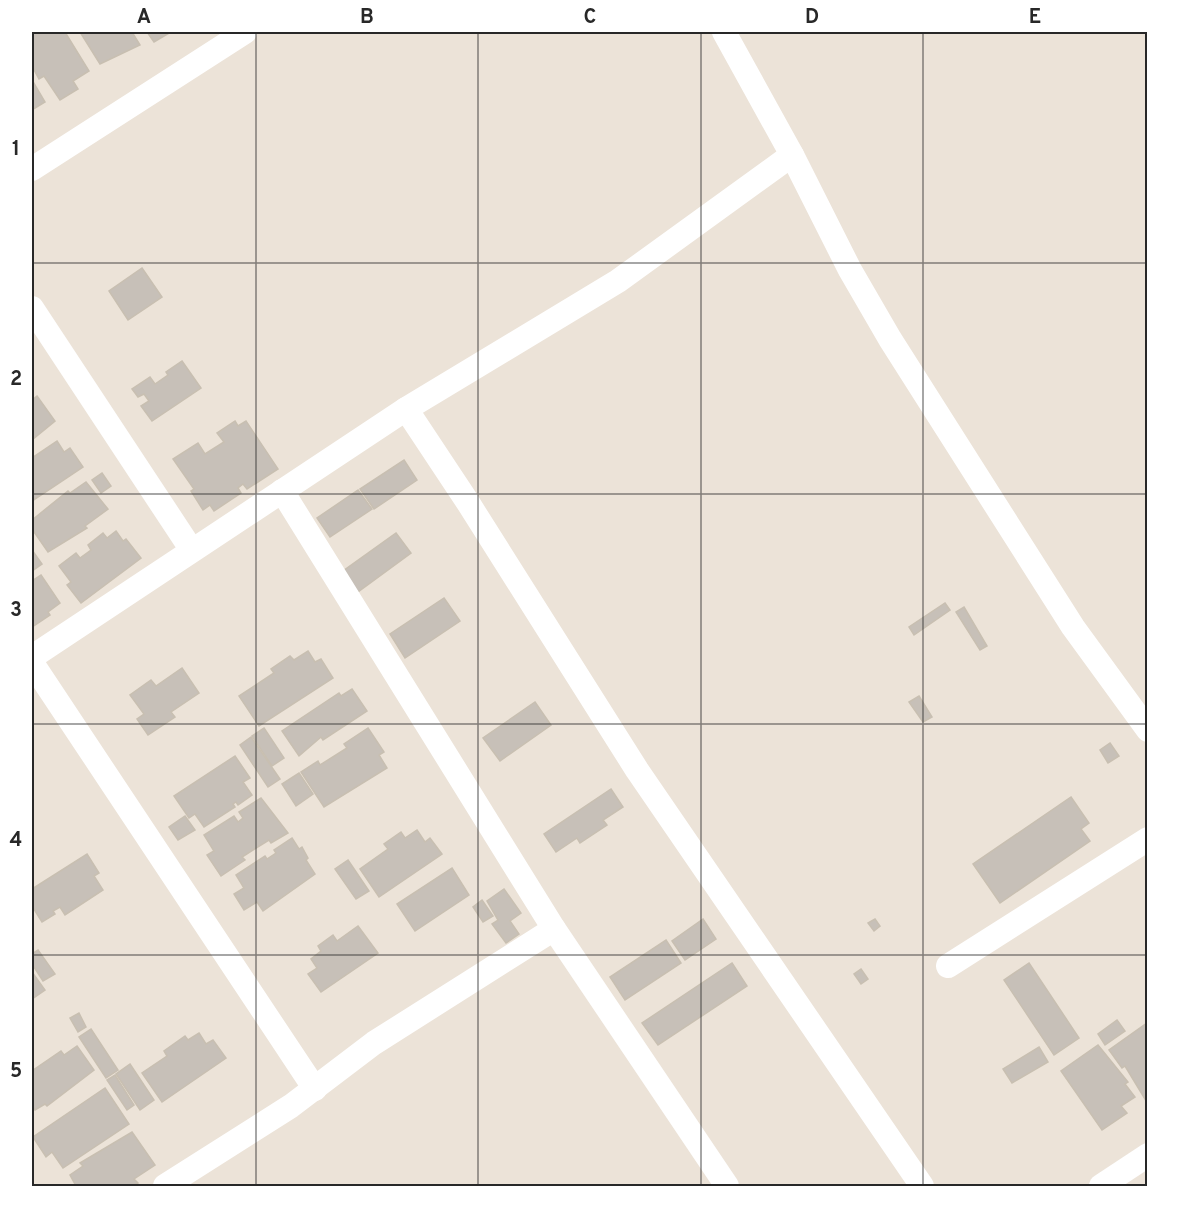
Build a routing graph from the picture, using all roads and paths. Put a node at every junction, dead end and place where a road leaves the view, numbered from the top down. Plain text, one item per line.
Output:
1 (245, 32) edge
2 (724, 32) edge
3 (792, 155) junction
4 (32, 169) edge
5 (32, 308) edge
6 (406, 409) junction
7 (282, 491) junction
8 (191, 549) junction
9 (32, 657) edge
10 (32, 663) edge
11 (1148, 730) edge
12 (1148, 839) edge
13 (554, 929) junction
14 (948, 966) dead end
15 (315, 1089) junction
16 (1148, 1155) edge
17 (165, 1186) edge
18 (727, 1186) edge
19 (922, 1186) edge
20 (1101, 1186) edge

1 - 4 street
2 - 3 street
3 - 6 street
3 - 11 street
5 - 8 street
6 - 7 street
6 - 19 street
7 - 8 street
7 - 13 street
8 - 9 street
10 - 15 street
12 - 14 street
13 - 15 street
13 - 18 street
15 - 17 street
16 - 20 street

